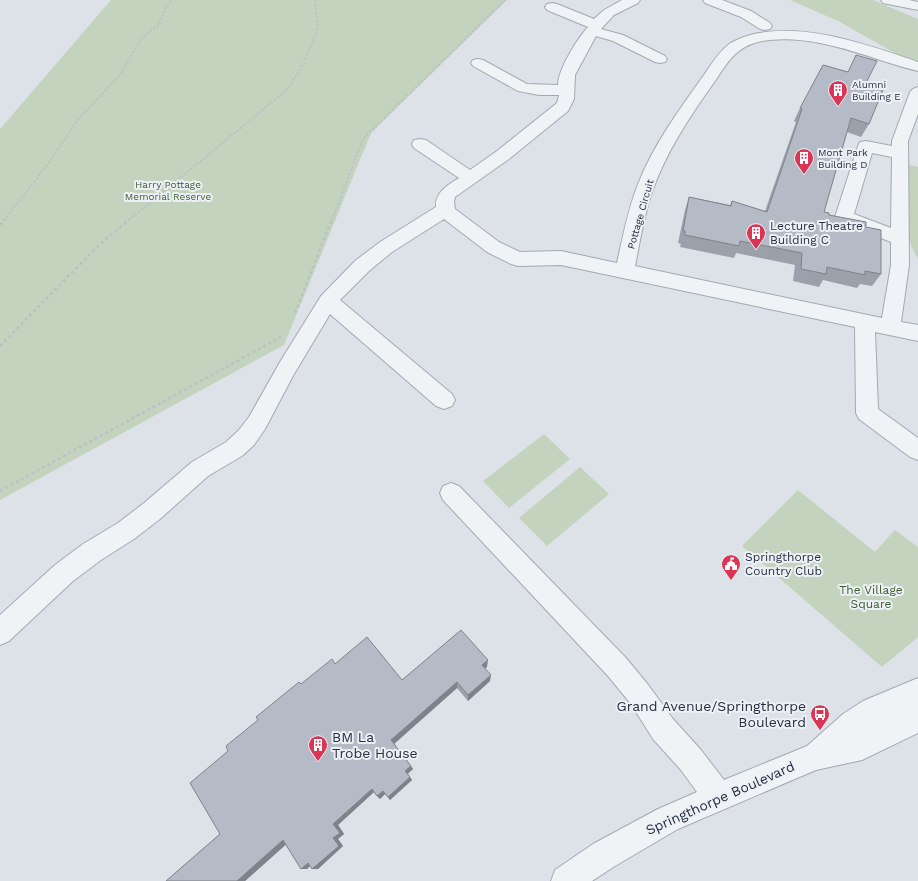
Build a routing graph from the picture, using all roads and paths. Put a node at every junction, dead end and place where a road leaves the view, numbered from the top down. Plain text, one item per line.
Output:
1 (172, 0) edge
2 (315, 0) edge
3 (505, 0) edge
4 (633, 0) edge
5 (710, 0) edge
6 (888, 0) edge
7 (909, 0) edge
8 (552, 6) dead end
9 (918, 7) edge
10 (765, 26) dead end
11 (594, 28) junction
12 (660, 59) dead end
13 (478, 63) dead end
14 (918, 67) edge
15 (567, 90) junction
16 (918, 92) edge
17 (420, 144) dead end
18 (900, 153) junction
19 (470, 178) junction
20 (445, 210) junction
21 (0, 225) edge
22 (900, 239) junction
23 (625, 271) junction
24 (328, 301) junction
25 (294, 314) dead end
26 (865, 322) junction
27 (890, 327) junction
28 (918, 333) edge
29 (286, 334) dead end
30 (0, 346) edge
31 (444, 400) dead end
32 (918, 450) edge
33 (0, 491) edge
34 (451, 493) dead end
35 (0, 632) edge
36 (916, 701) edge
37 (719, 797) junction
38 (566, 881) edge

1 - 21 path
2 - 30 path
3 - 25 path
4 - 11 street
5 - 10 street
6 - 9 street
7 - 9 street
8 - 11 street
11 - 12 street
11 - 15 street
13 - 15 street
14 - 23 street, Pottage Circuit
15 - 19 street
16 - 18 street
17 - 19 street
18 - 22 street
18 - 22 street
19 - 20 street
20 - 23 street
20 - 24 street
22 - 27 street
23 - 26 street
24 - 31 street
24 - 35 street
26 - 27 street
26 - 32 street
27 - 28 street
29 - 33 path
34 - 37 street
36 - 37 street, Springthorpe Boulevard
37 - 38 street, Springthorpe Boulevard

